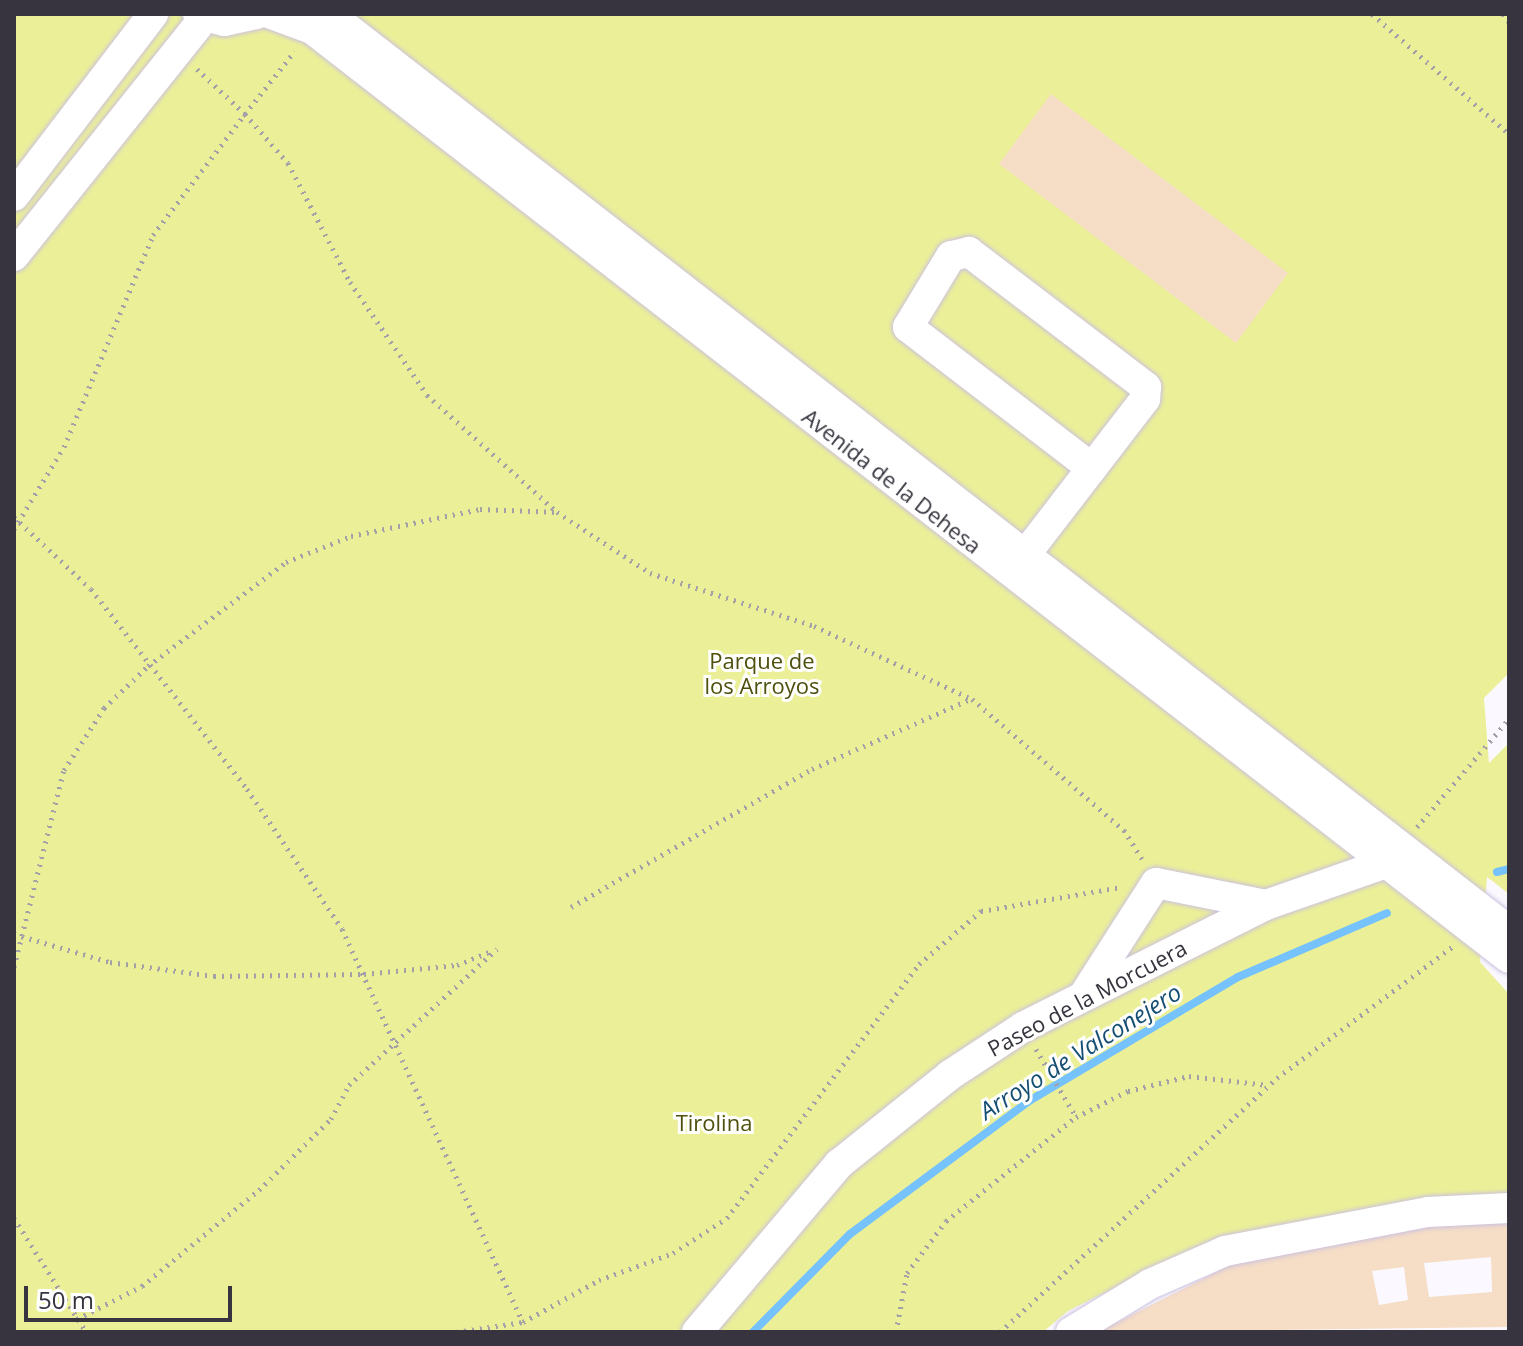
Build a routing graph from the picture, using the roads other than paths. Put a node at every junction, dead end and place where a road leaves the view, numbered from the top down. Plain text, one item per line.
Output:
1 (153, 14) edge
2 (257, 14) edge
3 (271, 14) edge
4 (201, 16) edge
5 (320, 22) edge
6 (14, 196) edge
7 (14, 256) edge
8 (1092, 468) junction
9 (1025, 555) junction
10 (1393, 855) junction
11 (1266, 905) junction
12 (1504, 945) edge
13 (1082, 998) junction
14 (1509, 1208) edge
15 (697, 1332) edge
16 (1071, 1332) edge

1 - 6 street
2 - 4 street
3 - 5 street, Avenida de la Dehesa
4 - 7 street
5 - 9 street, Avenida de la Dehesa
5 - 10 street, Avenida de la Dehesa
8 - 8 street
8 - 9 street
9 - 10 street, Avenida de la Dehesa
10 - 11 street, Paseo de la Morcuera
10 - 12 street, Avenida de la Dehesa
11 - 13 street, Paseo de la Morcuera
11 - 13 street
13 - 15 street, Paseo de la Morcuera
14 - 16 street

